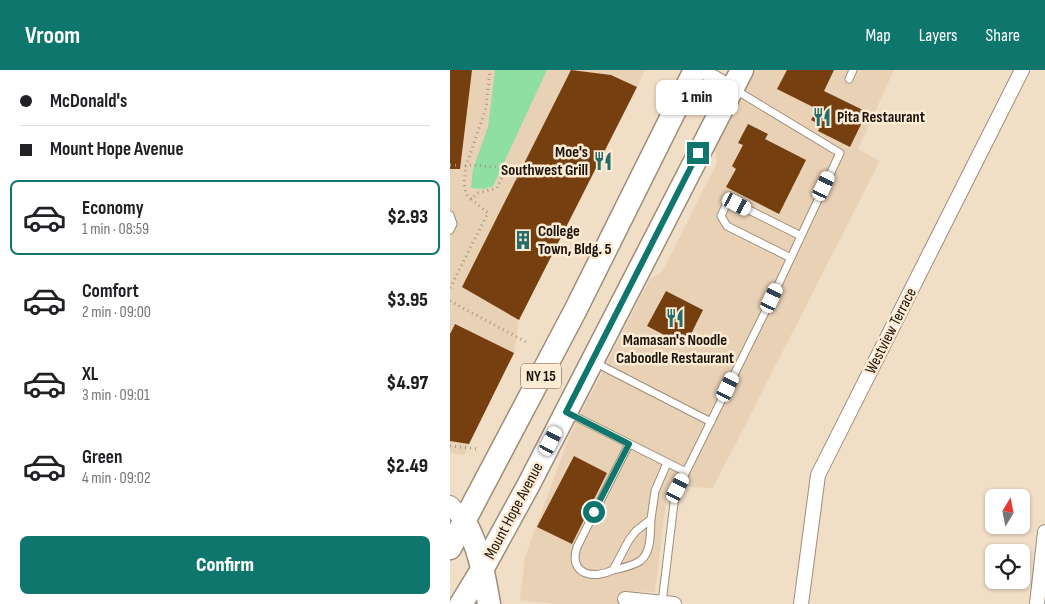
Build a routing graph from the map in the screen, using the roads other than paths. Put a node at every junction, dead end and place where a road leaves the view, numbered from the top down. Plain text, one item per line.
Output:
1 (694, 70) edge
2 (701, 70) edge
3 (853, 70) edge
4 (1022, 70) edge
5 (737, 79) edge
6 (849, 79) dead end
7 (450, 215) edge
8 (450, 230) edge
9 (801, 236) junction
10 (791, 258) junction
11 (592, 361) junction
12 (566, 412) junction
13 (711, 422) junction
14 (629, 444) junction
15 (667, 463) junction
16 (686, 472) junction
17 (651, 519) junction
18 (454, 530) edge
19 (1045, 532) edge
20 (483, 568) junction
21 (614, 570) junction
22 (625, 599) dead end
23 (662, 603) edge
24 (462, 604) edge
25 (489, 604) edge
26 (801, 604) edge
27 (1037, 604) edge

1 - 18 main road, NY 15
2 - 5 street
3 - 6 lane
4 - 26 street, Westview Terrace
5 - 9 lane
5 - 11 main road, Mount Hope Avenue / NY 15
7 - 8 lane
9 - 10 lane
9 - 10 lane
10 - 13 lane
11 - 12 main road, Mount Hope Avenue / NY 15
11 - 13 lane
12 - 14 lane
12 - 20 main road, Mount Hope Avenue / NY 15
13 - 16 lane
14 - 15 lane
14 - 21 lane
15 - 16 lane
15 - 17 lane
16 - 23 lane
17 - 21 lane
17 - 21 lane
18 - 20 main road
19 - 27 street
20 - 24 main road, Mount Hope Avenue / NY 15
20 - 25 main road
22 - 23 street

